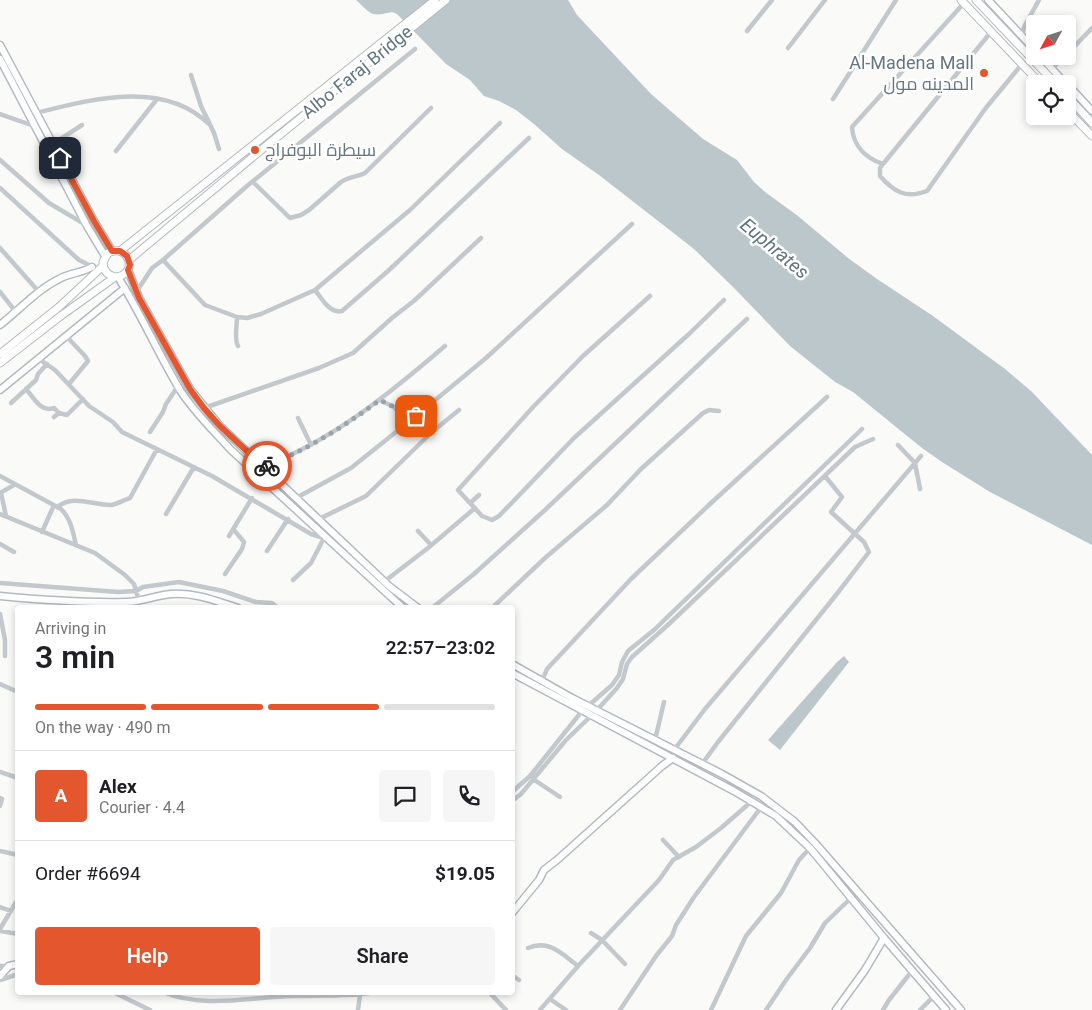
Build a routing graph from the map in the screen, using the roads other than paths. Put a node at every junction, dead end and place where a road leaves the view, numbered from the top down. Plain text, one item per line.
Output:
1 (435, 0) edge
2 (446, 0) edge
3 (772, 0) edge
4 (825, 0) edge
5 (896, 0) edge
6 (976, 0) edge
7 (988, 0) edge
8 (1039, 0) edge
9 (963, 1) edge
10 (1092, 28) edge
11 (747, 31) dead end
12 (991, 32) junction
13 (1022, 37) junction
14 (1026, 41) edge
15 (0, 45) edge
16 (1076, 45) edge
17 (788, 48) dead end
18 (415, 49) dead end
19 (0, 59) edge
20 (1022, 64) junction
21 (1048, 65) edge
22 (1056, 65) edge
23 (1052, 69) junction
24 (0, 72) edge
25 (8, 74) junction
26 (191, 75) dead end
27 (1032, 75) edge
28 (1047, 75) edge
29 (1058, 75) edge
30 (334, 86) junction
31 (1076, 94) edge
32 (157, 99) junction
33 (834, 99) dead end
34 (1076, 105) edge
35 (431, 108) dead end
36 (1092, 111) edge
37 (36, 113) junction
38 (0, 114) edge
39 (1076, 119) edge
40 (500, 123) dead end
41 (1092, 123) edge
42 (82, 125) dead end
43 (210, 125) junction
44 (34, 126) junction
45 (1092, 136) edge
46 (529, 138) dead end
47 (53, 144) junction
48 (219, 148) dead end
49 (116, 151) dead end
50 (0, 160) edge
51 (883, 164) junction
52 (253, 182) junction
53 (0, 188) edge
54 (632, 224) dead end
55 (87, 226) junction
56 (481, 238) dead end
57 (0, 248) edge
58 (120, 251) junction
59 (109, 253) junction
60 (129, 260) junction
61 (163, 260) junction
62 (98, 268) junction
63 (128, 270) junction
64 (117, 277) junction
65 (125, 288) junction
66 (315, 290) junction
67 (137, 291) junction
68 (0, 292) edge
69 (39, 292) junction
70 (650, 296) dead end
71 (724, 300) dead end
72 (16, 312) junction
73 (237, 317) junction
74 (747, 319) dead end
75 (0, 325) edge
76 (67, 336) junction
77 (238, 346) dead end
78 (445, 346) dead end
79 (0, 354) edge
80 (39, 359) junction
81 (0, 363) edge
82 (47, 364) junction
83 (69, 384) junction
84 (178, 386) junction
85 (26, 389) junction
86 (0, 390) edge
87 (827, 398) dead end
88 (82, 399) junction
89 (380, 400) junction
90 (11, 403) dead end
91 (204, 408) junction
92 (459, 410) dead end
93 (719, 412) dead end
94 (59, 413) junction
95 (54, 417) dead end
96 (298, 418) dead end
97 (408, 423) junction
98 (862, 429) dead end
99 (150, 432) dead end
100 (873, 439) dead end
101 (311, 445) junction
102 (898, 445) dead end
103 (157, 449) junction
104 (921, 456) dead end
105 (915, 463) junction
106 (194, 466) junction
107 (264, 467) junction
108 (0, 476) edge
109 (825, 476) junction
110 (14, 485) junction
111 (920, 488) dead end
112 (1, 493) edge
113 (479, 495) dead end
114 (252, 498) junction
115 (296, 498) junction
116 (470, 503) junction
117 (55, 506) junction
118 (474, 508) junction
119 (0, 514) edge
120 (166, 514) dead end
121 (6, 516) junction
122 (288, 519) junction
123 (319, 519) junction
124 (234, 530) junction
125 (418, 531) dead end
126 (42, 532) junction
127 (855, 534) junction
128 (228, 536) dead end
129 (326, 539) junction
130 (0, 544) edge
131 (76, 545) junction
132 (431, 545) junction
133 (352, 550) junction
134 (267, 551) dead end
135 (14, 552) dead end
136 (346, 556) junction
137 (225, 574) dead end
138 (293, 580) dead end
139 (385, 581) junction
140 (179, 582) junction
141 (0, 583) edge
142 (136, 592) junction
143 (180, 594) junction
144 (232, 594) junction
145 (0, 596) edge
146 (139, 601) junction
147 (120, 602) junction
148 (225, 603) junction
149 (124, 605) edge
150 (230, 605) edge
151 (275, 605) edge
152 (400, 605) edge
153 (414, 605) edge
154 (436, 605) edge
155 (495, 605) edge
156 (0, 614) edge
157 (5, 656) dead end
158 (515, 666) edge
159 (515, 674) edge
160 (536, 680) junction
161 (0, 684) edge
162 (15, 691) edge
163 (664, 702) dead end
164 (588, 706) junction
165 (597, 710) junction
166 (582, 711) junction
167 (591, 716) junction
168 (655, 740) junction
169 (674, 750) junction
170 (673, 758) junction
171 (702, 764) junction
172 (0, 772) edge
173 (15, 777) edge
174 (533, 779) junction
175 (515, 789) edge
176 (560, 797) dead end
177 (0, 798) edge
178 (515, 799) edge
179 (752, 801) junction
180 (0, 806) edge
181 (762, 806) junction
182 (663, 840) dead end
183 (810, 848) junction
184 (0, 851) edge
185 (15, 854) edge
186 (679, 857) junction
187 (851, 898) junction
188 (15, 904) edge
189 (0, 907) edge
190 (515, 908) edge
191 (11, 911) junction
192 (879, 914) junction
193 (870, 922) junction
194 (0, 930) edge
195 (15, 933) edge
196 (591, 933) dead end
197 (884, 938) junction
198 (602, 940) junction
199 (528, 948) dead end
200 (626, 964) dead end
201 (15, 965) edge
202 (0, 966) edge
203 (9, 966) junction
204 (578, 966) junction
205 (912, 970) junction
206 (15, 975) edge
207 (0, 976) edge
208 (515, 978) edge
209 (0, 980) edge
210 (519, 980) dead end
211 (119, 995) edge
212 (172, 995) edge
213 (360, 995) joint
214 (492, 995) edge
215 (934, 996) junction
216 (550, 999) junction
217 (150, 1010) edge
218 (358, 1010) edge
219 (506, 1010) edge
220 (540, 1010) edge
221 (566, 1010) edge
222 (620, 1010) edge
223 (711, 1010) edge
224 (766, 1010) edge
225 (836, 1010) edge
226 (883, 1010) edge
227 (920, 1010) edge
228 (946, 1010) edge
229 (961, 1010) edge

1 - 30 main road, Albo Faraj Bridge
2 - 30 main road, Albo Faraj Bridge
3 - 11 street
4 - 17 street
5 - 33 street
6 - 28 main road
7 - 13 main road
8 - 13 street
9 - 12 main road
9 - 51 street
10 - 16 street
12 - 20 main road
12 - 51 street
13 - 14 main road
15 - 37 main road
18 - 52 street
19 - 25 main road
20 - 27 main road
20 - 51 street
21 - 23 main road
22 - 23 street
23 - 29 main road
24 - 25 street
25 - 44 main road
26 - 43 street
30 - 58 main road, Albo Faraj Bridge
30 - 60 main road, Albo Faraj Bridge
31 - 36 main road
32 - 37 street
32 - 43 street
32 - 49 street
34 - 41 main road
35 - 52 street
37 - 47 main road
38 - 44 street
39 - 45 main road
40 - 66 street
42 - 47 street
43 - 48 street
44 - 55 main road
46 - 66 street
47 - 59 main road
50 - 55 street
52 - 61 street
53 - 62 street
54 - 97 street
55 - 59 main road
56 - 91 street
57 - 69 street
58 - 59 main road
58 - 60 main road
59 - 62 main road
60 - 63 main road
61 - 67 street
61 - 73 street
62 - 64 main road
62 - 69 main road
62 - 79 main road
63 - 64 main road
63 - 67 main road
64 - 65 main road
64 - 81 main road
65 - 76 main road
65 - 84 main road
66 - 73 street
67 - 91 main road
68 - 72 street
69 - 72 main road
70 - 116 street
71 - 118 street
72 - 75 main road
73 - 77 street
74 - 154 street
76 - 80 main road
76 - 83 street
78 - 89 street
80 - 82 street
80 - 86 main road
82 - 83 street
82 - 85 street
83 - 88 street
84 - 99 street
84 - 129 main road
85 - 90 street
85 - 94 street
87 - 160 street
88 - 94 street
88 - 103 street
89 - 97 street
89 - 101 street
91 - 107 main road
92 - 123 street
93 - 155 street
94 - 95 street
96 - 101 street
97 - 115 street
98 - 164 street
100 - 109 street
101 - 107 street
102 - 105 street
103 - 106 street
103 - 117 street
104 - 105 street
105 - 111 street
105 - 127 street
106 - 114 street
106 - 120 street
107 - 115 main road
108 - 110 street
109 - 127 street
109 - 165 street
110 - 112 street
110 - 117 street
112 - 121 street
113 - 116 street
114 - 122 street
114 - 124 street
115 - 123 main road
116 - 118 street
117 - 126 street
117 - 131 street
118 - 132 street
119 - 121 street
121 - 126 street
122 - 129 street
122 - 134 street
123 - 133 main road
124 - 128 street
124 - 137 street
125 - 132 street
126 - 131 street
127 - 169 street
127 - 171 street
129 - 136 main road
129 - 138 street
130 - 135 street
131 - 142 street
132 - 139 street
133 - 136 main road
133 - 139 main road
136 - 152 main road
139 - 153 main road
140 - 142 street
140 - 143 street
140 - 144 street
141 - 142 street
142 - 146 street
143 - 146 main road
143 - 148 main road
144 - 148 street
144 - 151 street
145 - 147 main road
146 - 147 main road
147 - 149 street
148 - 150 main road
156 - 157 street
158 - 160 main road
159 - 160 main road
160 - 164 main road
160 - 166 main road
161 - 162 street
163 - 168 street
164 - 165 main road
165 - 168 main road
166 - 167 main road
166 - 175 street
167 - 170 main road
167 - 174 street
168 - 169 main road
169 - 171 main road
170 - 179 main road
170 - 190 main road
171 - 192 main road
172 - 173 street
174 - 176 street
174 - 178 street
177 - 180 street
179 - 181 main road
179 - 186 street
181 - 183 main road
181 - 222 street
182 - 186 street
183 - 187 main road
183 - 223 street
184 - 185 street
186 - 198 street
187 - 193 main road
187 - 224 street
188 - 191 street
189 - 191 street
191 - 194 street
192 - 193 main road
192 - 229 main road
193 - 197 main road
194 - 195 street
196 - 198 street
197 - 205 main road
197 - 225 main road
198 - 200 street
198 - 204 street
199 - 204 street
201 - 203 main road
202 - 203 street
203 - 207 main road
204 - 216 street
205 - 215 main road
205 - 226 street
206 - 209 street
208 - 210 street
211 - 217 street
212 - 213 street
213 - 218 street
214 - 219 street
215 - 227 street
215 - 228 main road
216 - 220 street
216 - 221 street

